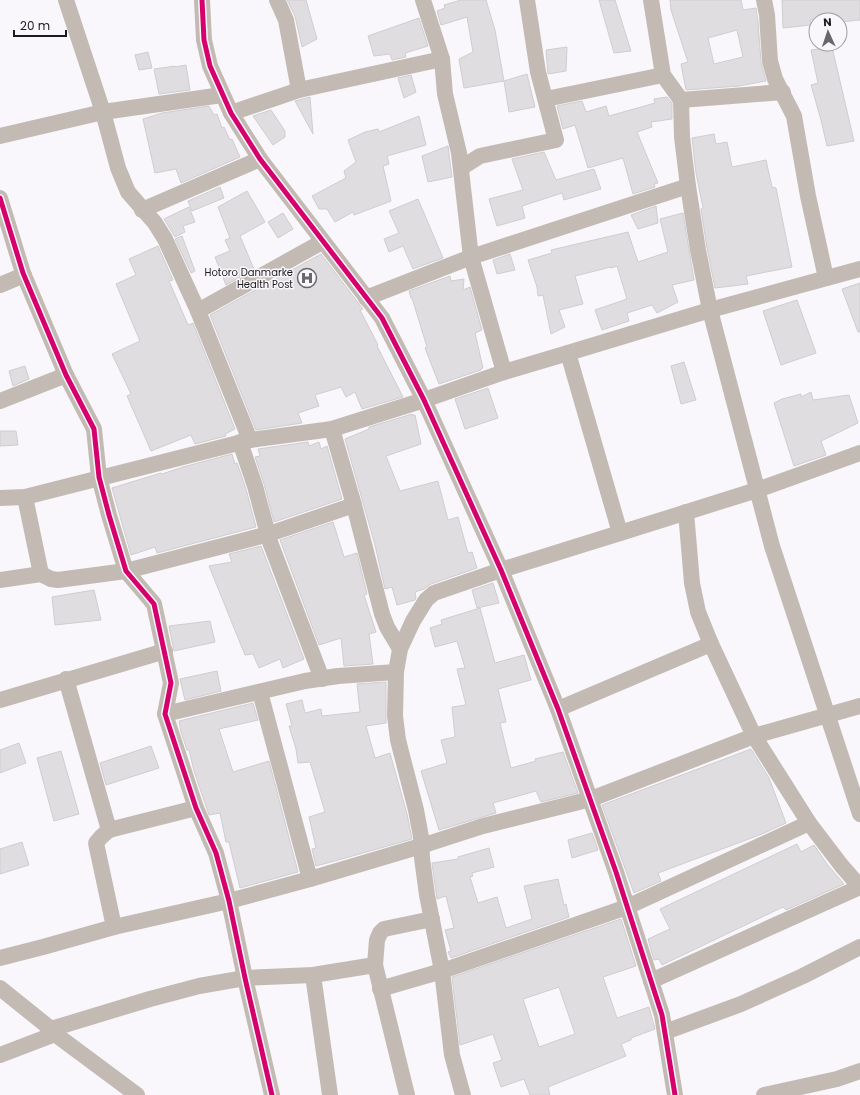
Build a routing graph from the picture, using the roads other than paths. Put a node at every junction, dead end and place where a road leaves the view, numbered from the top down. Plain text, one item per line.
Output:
1 (66, 0) edge
2 (202, 0) edge
3 (277, 0) edge
4 (423, 0) edge
5 (527, 0) edge
6 (651, 0) edge
7 (764, 0) edge
8 (442, 58) junction
9 (663, 75) junction
10 (299, 90) junction
11 (783, 92) junction
12 (222, 95) junction
13 (546, 99) junction
14 (681, 100) junction
15 (103, 112) junction
16 (231, 113) junction
17 (0, 136) edge
18 (260, 159) junction
19 (461, 168) junction
20 (688, 186) junction
21 (0, 198) edge
22 (142, 210) junction
23 (322, 242) junction
24 (471, 257) junction
25 (860, 269) edge
26 (24, 275) junction
27 (826, 278) junction
28 (0, 285) edge
29 (366, 298) junction
30 (710, 310) junction
31 (198, 311) junction
32 (568, 353) junction
33 (504, 372) junction
34 (66, 375) junction
35 (424, 400) junction
36 (0, 401) edge
37 (332, 429) junction
38 (245, 441) junction
39 (860, 453) edge
40 (99, 477) junction
41 (757, 490) junction
42 (25, 497) junction
43 (0, 498) edge
44 (354, 505) junction
45 (686, 512) junction
46 (269, 534) junction
47 (620, 534) junction
48 (501, 570) junction
49 (126, 571) junction
50 (41, 574) junction
51 (0, 580) edge
52 (711, 644) junction
53 (400, 649) junction
54 (165, 651) junction
55 (396, 672) junction
56 (322, 678) junction
57 (66, 679) junction
58 (260, 692) junction
59 (0, 700) edge
60 (860, 706) edge
61 (558, 709) junction
62 (165, 714) junction
63 (827, 714) junction
64 (754, 736) junction
65 (591, 799) junction
66 (196, 808) junction
67 (860, 814) edge
68 (809, 823) junction
69 (109, 830) junction
70 (421, 846) junction
71 (310, 879) junction
72 (860, 887) edge
73 (229, 901) junction
74 (627, 907) junction
75 (432, 919) junction
76 (114, 927) junction
77 (860, 947) edge
78 (0, 958) edge
79 (375, 965) junction
80 (442, 971) junction
81 (313, 975) junction
82 (245, 978) junction
83 (651, 981) junction
84 (0, 988) edge
85 (380, 988) junction
86 (53, 1031) junction
87 (665, 1032) junction
88 (0, 1055) edge
89 (860, 1070) edge
90 (137, 1095) edge
91 (272, 1095) edge
92 (330, 1095) edge
93 (407, 1095) edge
94 (463, 1095) edge
95 (675, 1095) edge
96 (764, 1095) edge

1 - 15 street
2 - 12 street
3 - 10 street
4 - 8 street
5 - 13 street
6 - 9 street
7 - 11 street
8 - 10 street
8 - 19 street
9 - 13 street
9 - 14 street
10 - 16 street
11 - 14 street
11 - 27 street
12 - 15 street
12 - 16 street
13 - 19 street
14 - 20 street
15 - 17 street
15 - 22 street
16 - 18 street
18 - 22 street
18 - 23 street
19 - 24 street
20 - 24 street
20 - 30 street
21 - 26 street
22 - 31 street
23 - 29 street
23 - 31 street
24 - 29 street
24 - 33 street
25 - 27 street
26 - 28 street
26 - 34 street
27 - 30 street
29 - 35 street
30 - 32 street
30 - 41 street
31 - 38 street
32 - 33 street
32 - 47 street
33 - 35 street
34 - 36 street
34 - 40 street
35 - 37 street
35 - 48 street
37 - 38 street
37 - 44 street
38 - 40 street
38 - 46 street
39 - 41 street
40 - 42 street
40 - 49 street
41 - 45 street
41 - 63 street
42 - 43 street
42 - 50 street
44 - 46 street
44 - 53 street
45 - 47 street
45 - 52 street
46 - 49 street
46 - 56 street
47 - 48 street
48 - 53 street
48 - 61 street
49 - 50 street
49 - 54 street
50 - 51 street
52 - 61 street
52 - 64 street
53 - 55 street
54 - 57 street
54 - 62 street
55 - 56 street
55 - 70 street
56 - 58 street
57 - 59 street
57 - 69 street
58 - 62 street
58 - 71 street
60 - 63 street
61 - 65 street
62 - 66 street
63 - 64 street
63 - 67 street
64 - 65 street
64 - 68 street
65 - 70 street
65 - 74 street
66 - 69 street
66 - 73 street
68 - 72 street
68 - 74 street
69 - 76 street
70 - 71 street
70 - 75 street
71 - 73 street
72 - 83 street
73 - 76 street
73 - 82 street
74 - 80 street
74 - 83 street
75 - 79 street
75 - 80 street
76 - 78 street
77 - 87 street
79 - 81 street
79 - 85 street
80 - 85 street
80 - 94 street
81 - 82 street
81 - 92 street
82 - 86 street
82 - 91 street
83 - 87 street
84 - 86 street
85 - 93 street
86 - 88 street
86 - 90 street
87 - 95 street
89 - 96 street

